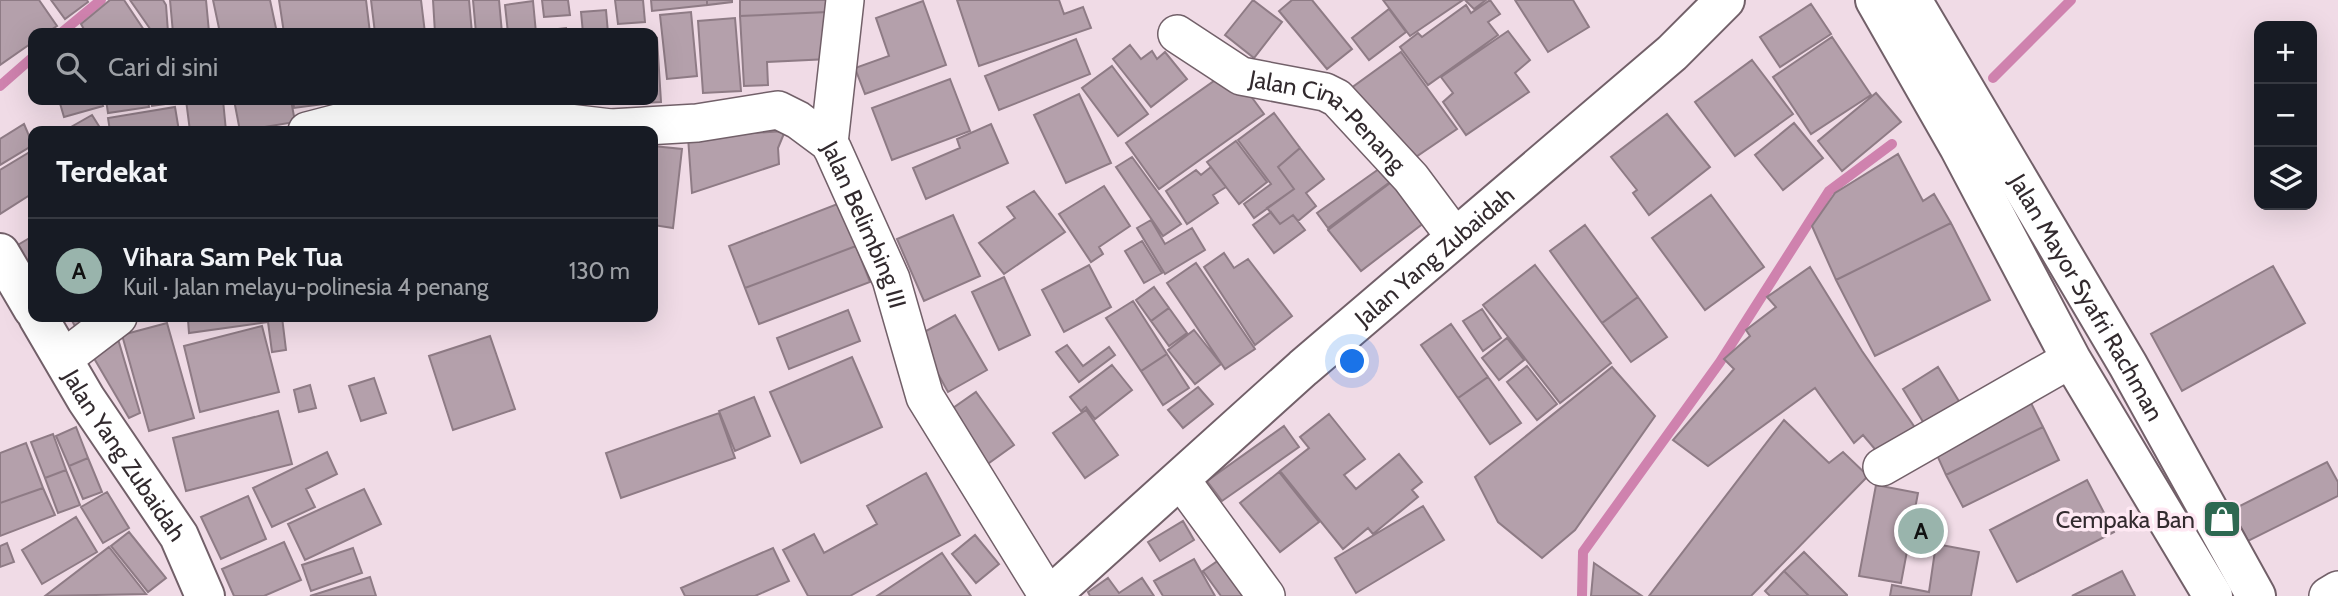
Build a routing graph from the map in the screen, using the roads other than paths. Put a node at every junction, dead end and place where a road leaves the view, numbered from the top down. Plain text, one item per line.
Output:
1 (845, 0) edge
2 (1725, 0) edge
3 (1875, 0) edge
4 (1912, 0) edge
5 (1177, 34) dead end
6 (326, 126) edge
7 (594, 126) edge
8 (645, 126) edge
9 (829, 143) junction
10 (1455, 237) junction
11 (0, 253) edge
12 (28, 301) edge
13 (41, 322) edge
14 (111, 322) edge
15 (63, 359) junction
16 (2071, 359) junction
17 (1882, 467) dead end
18 (1181, 480) junction
19 (2338, 590) edge
20 (205, 596) edge
21 (1049, 596) edge
22 (1266, 596) edge
23 (2213, 596) edge
24 (2256, 596) edge
25 (2328, 596) edge

1 - 9 street
2 - 10 main road, Jalan Yang Zubaidah
3 - 16 main road, Jalan Mayor Syafri Rachman
4 - 24 main road, Jalan Mayor Syafri Rachman
5 - 10 street, Jalan Cina-Penang
6 - 7 street, Jalan Belimbing III
8 - 9 street, Jalan Belimbing III
9 - 21 street, Jalan Belimbing III
10 - 18 main road, Jalan Yang Zubaidah
11 - 12 main road
13 - 15 main road, Jalan Yang Zubaidah
14 - 15 street
15 - 20 main road, Jalan Yang Zubaidah
16 - 17 street
16 - 23 main road, Jalan Mayor Syafri Rachman
18 - 21 main road, Jalan Yang Zubaidah
18 - 22 street
19 - 25 street

